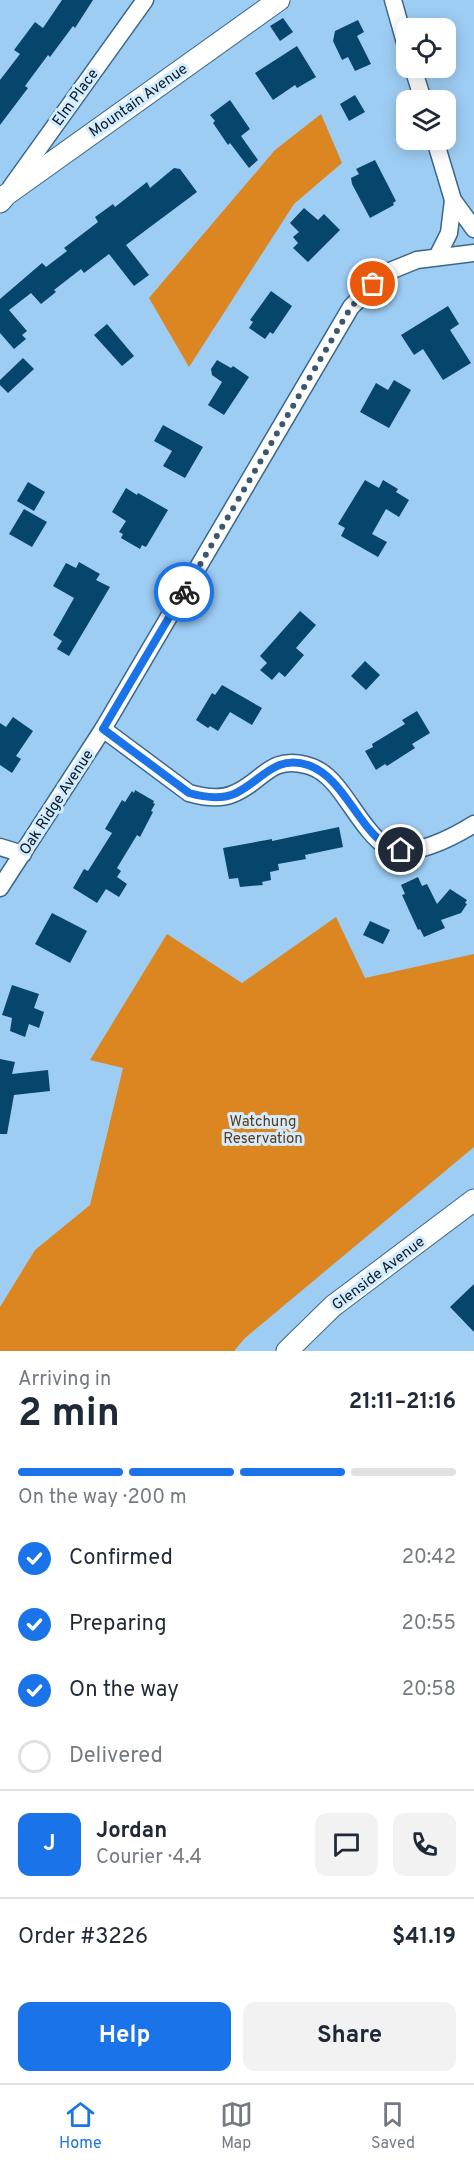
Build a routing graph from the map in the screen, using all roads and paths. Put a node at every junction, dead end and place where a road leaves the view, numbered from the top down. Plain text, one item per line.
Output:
1 (145, 0) edge
2 (279, 0) edge
3 (393, 0) edge
4 (398, 18) edge
5 (438, 150) edge
6 (3, 199) edge
7 (453, 200) junction
8 (474, 230) edge
9 (474, 253) edge
10 (437, 257) junction
11 (103, 729) junction
12 (474, 824) edge
13 (0, 847) edge
14 (22, 854) junction
15 (0, 888) edge
16 (474, 1200) edge
17 (286, 1351) edge

1 - 6 street, Elm Place
2 - 6 main road, Mountain Avenue
3 - 4 street
5 - 7 street
7 - 8 street
7 - 10 street
9 - 10 street, Oak Ridge Avenue
10 - 11 street, Oak Ridge Avenue
11 - 12 street
11 - 14 street, Oak Ridge Avenue
13 - 14 street
14 - 15 street, Oak Ridge Avenue
16 - 17 main road, Glenside Avenue

